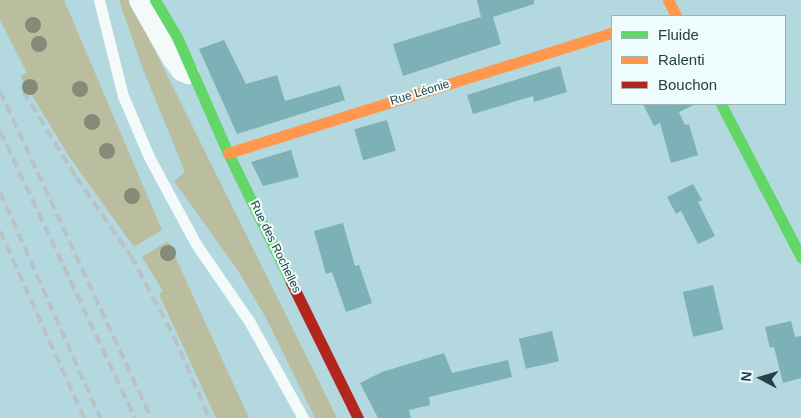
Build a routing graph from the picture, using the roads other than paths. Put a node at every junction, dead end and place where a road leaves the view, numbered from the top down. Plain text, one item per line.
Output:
1 (99, 0) edge
2 (139, 0) edge
3 (155, 0) edge
4 (611, 33) edge
5 (194, 78) junction
6 (722, 105) edge
7 (228, 153) junction
8 (801, 257) edge
9 (303, 418) edge
10 (358, 418) edge

1 - 9 lane
2 - 5 street, Rue des Rochelles
3 - 5 street, Rue des Rochelles
4 - 7 street, Rue Léonie
5 - 7 street, Rue des Rochelles
6 - 8 street
7 - 10 street, Rue des Rochelles

